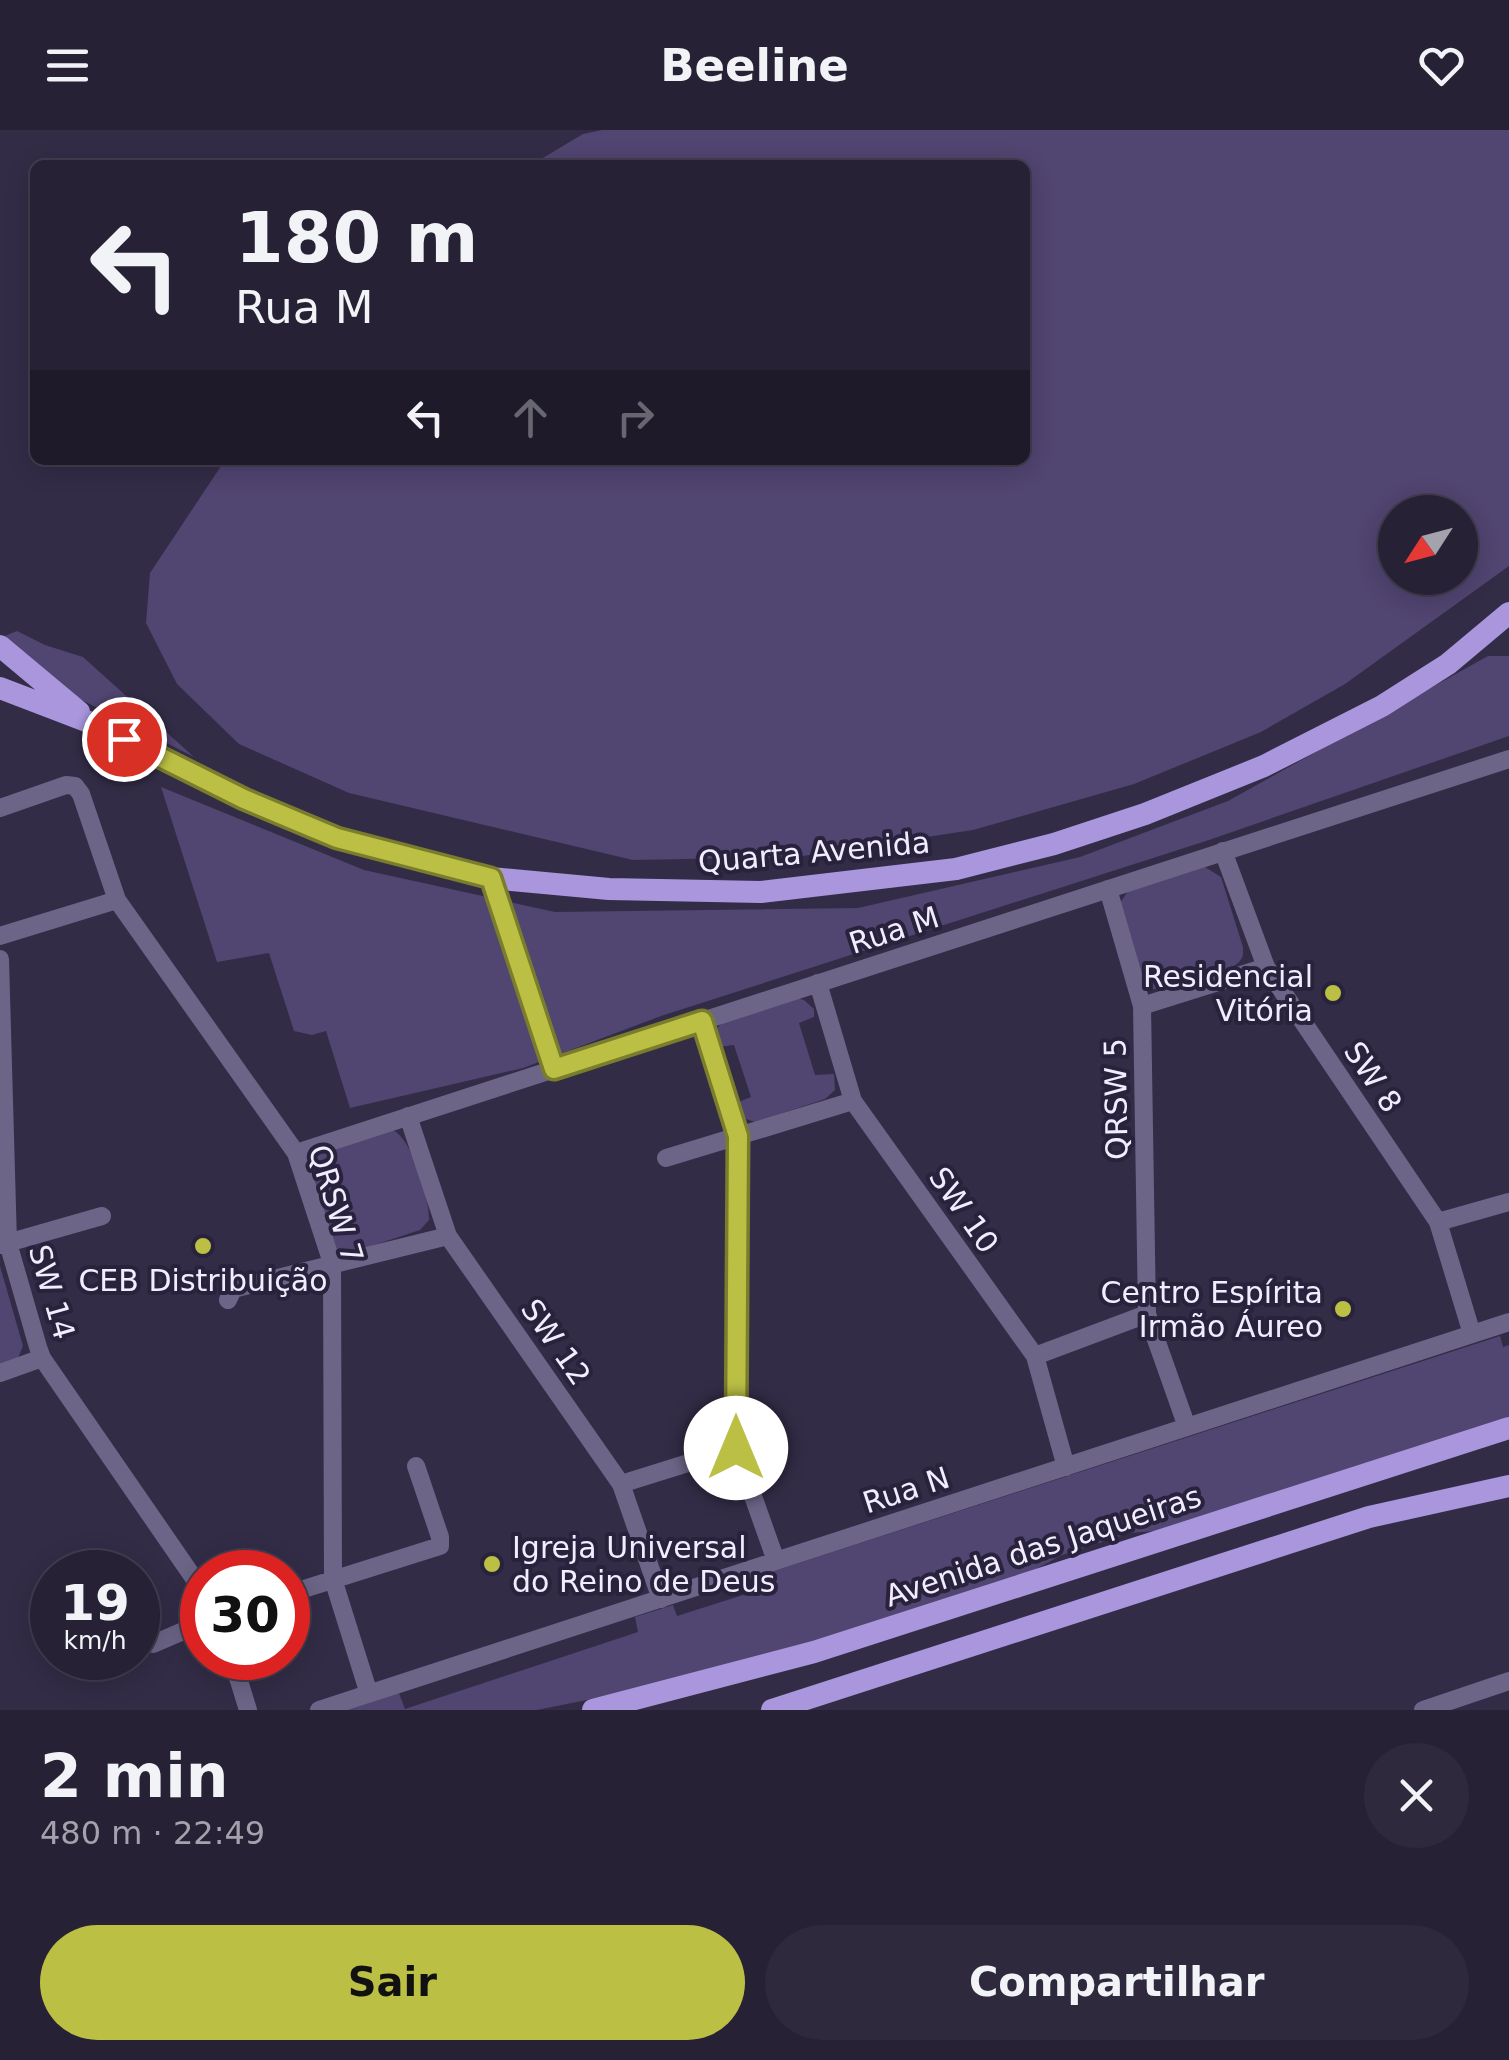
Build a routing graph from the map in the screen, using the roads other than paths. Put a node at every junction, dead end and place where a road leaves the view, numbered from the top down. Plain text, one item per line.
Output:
1 (1509, 614) edge
2 (0, 646) edge
3 (0, 688) edge
4 (94, 724) junction
5 (1509, 759) edge
6 (0, 808) edge
7 (1223, 851) junction
8 (491, 878) junction
9 (1108, 889) junction
10 (116, 900) junction
11 (0, 936) edge
12 (0, 959) edge
13 (1266, 967) junction
14 (818, 983) junction
15 (1142, 1006) junction
16 (702, 1021) junction
17 (554, 1069) junction
18 (853, 1102) junction
19 (408, 1116) junction
20 (738, 1136) junction
21 (296, 1153) junction
22 (666, 1158) dead end
23 (1509, 1202) edge
24 (102, 1216) dead end
25 (1438, 1222) junction
26 (448, 1236) junction
27 (4, 1244) edge
28 (332, 1264) junction
29 (228, 1300) dead end
30 (1147, 1314) junction
31 (1509, 1322) edge
32 (1472, 1334) junction
33 (1034, 1356) junction
34 (42, 1358) junction
35 (0, 1373) edge
36 (1187, 1427) junction
37 (1509, 1428) edge
38 (736, 1448) junction
39 (416, 1466) dead end
40 (1066, 1466) junction
41 (622, 1484) junction
42 (1509, 1486) edge
43 (180, 1558) edge
44 (776, 1561) junction
45 (332, 1579) junction
46 (310, 1586) edge
47 (661, 1599) junction
48 (239, 1680) edge
49 (1509, 1681) edge
50 (369, 1694) junction
51 (248, 1710) edge
52 (319, 1710) edge
53 (592, 1710) edge
54 (772, 1710) edge
55 (1423, 1710) edge

1 - 8 main road, Quarta Avenida
2 - 4 main road, Quarta Avenida
3 - 4 main road, Quarta Avenida
4 - 8 main road, Quarta Avenida
5 - 7 street, Rua M
6 - 10 street, QRSW 7
7 - 9 street, Rua M
7 - 13 street, SW 8
8 - 17 street
9 - 14 street, Rua M
9 - 15 street, QRSW 5
10 - 11 street
10 - 21 street, QRSW 7
12 - 27 street, SW 14
13 - 15 street
13 - 25 street, SW 8
14 - 16 street, Rua M
14 - 18 street, SW 10
15 - 30 street, QRSW 5
16 - 17 street, Rua M
16 - 20 street
17 - 19 street, Rua M
18 - 20 street
18 - 33 street, SW 10
19 - 21 street, Rua M
19 - 26 street, SW 12
20 - 22 street
20 - 38 street
21 - 28 street, QRSW 7
23 - 25 street
24 - 27 street
25 - 32 street, SW 8
26 - 28 street
26 - 41 street, SW 12
27 - 34 street, SW 14
28 - 29 street
28 - 45 street, QRSW 7
30 - 33 street
30 - 36 street, QRSW 5
31 - 32 street, Rua N
32 - 36 street, Rua N
33 - 40 street, SW 10
34 - 35 street
34 - 43 street, SW 14
36 - 40 street, Rua N
37 - 53 main road, Avenida das Jaqueiras
38 - 41 street
38 - 44 street
39 - 45 street
40 - 44 street, Rua N
41 - 47 street, SW 12
42 - 54 main road
44 - 47 street, Rua N
45 - 46 street
45 - 50 street, QRSW 7
47 - 50 street, Rua N
48 - 51 street
49 - 55 street
50 - 52 street, Rua N

